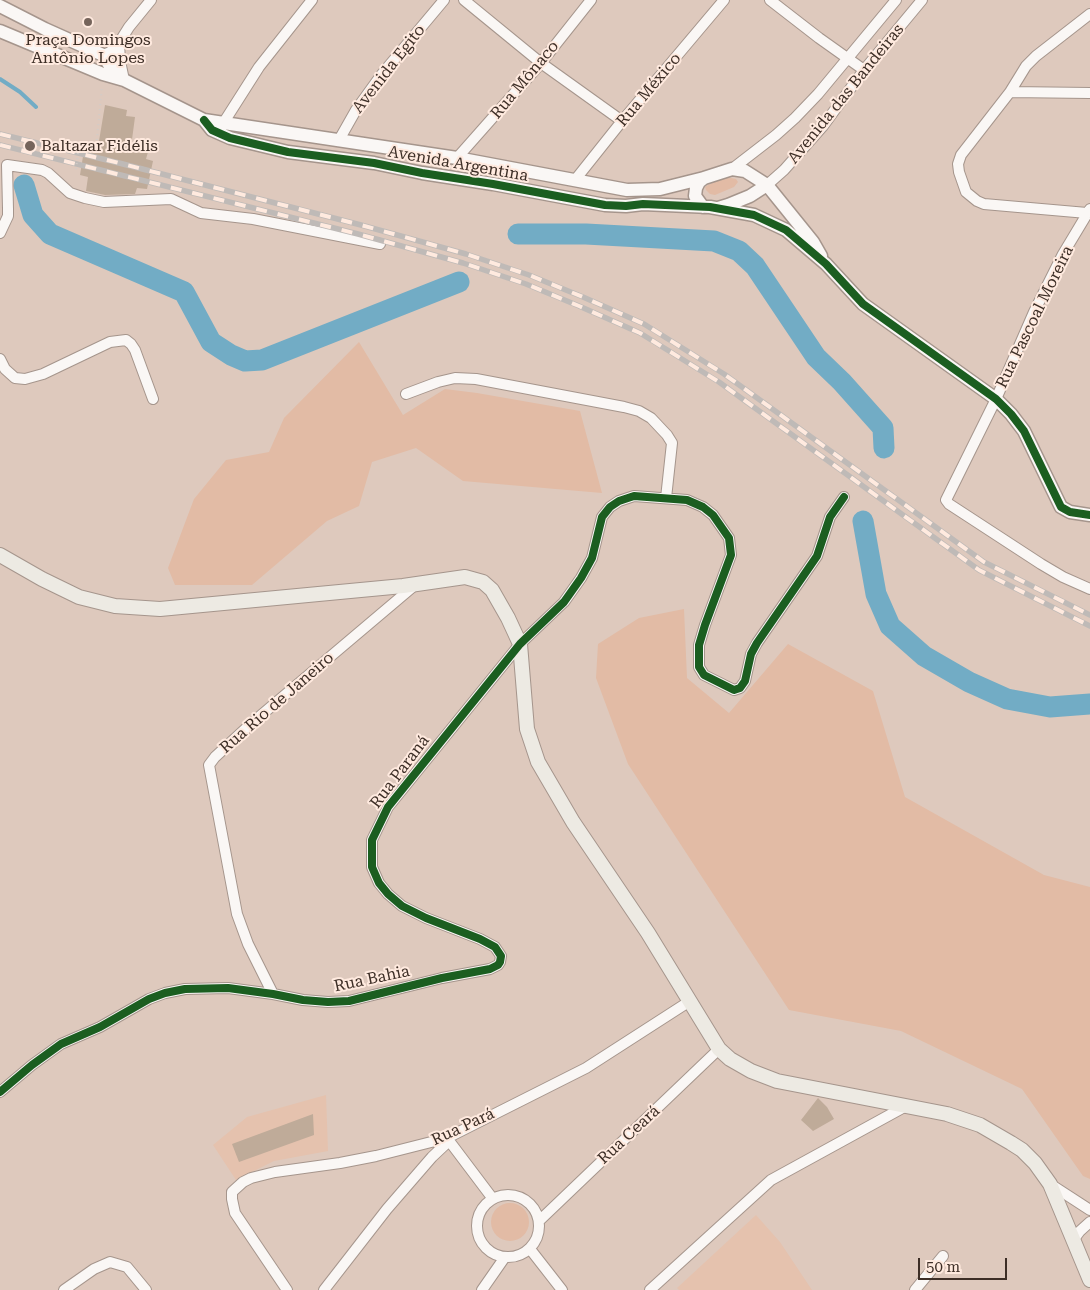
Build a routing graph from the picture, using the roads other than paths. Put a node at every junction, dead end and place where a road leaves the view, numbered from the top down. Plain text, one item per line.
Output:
1 (151, 0) edge
2 (312, 0) edge
3 (444, 0) edge
4 (464, 0) edge
5 (590, 0) edge
6 (724, 0) edge
7 (770, 0) edge
8 (896, 0) edge
9 (922, 0) edge
10 (0, 6) edge
11 (1090, 14) edge
12 (0, 31) edge
13 (119, 43) junction
14 (103, 55) junction
15 (849, 59) junction
16 (541, 63) junction
17 (864, 70) junction
18 (124, 80) junction
19 (1010, 92) junction
20 (1090, 92) edge
21 (204, 120) junction
22 (622, 121) junction
23 (224, 122) junction
24 (291, 134) junction
25 (309, 136) junction
26 (339, 140) junction
27 (288, 152) junction
28 (302, 154) junction
29 (457, 158) junction
30 (732, 168) junction
31 (704, 178) junction
32 (574, 180) junction
33 (767, 185) junction
34 (709, 208) junction
35 (1089, 211) edge
36 (0, 233) edge
37 (380, 244) dead end
38 (826, 264) junction
39 (0, 359) edge
40 (406, 394) dead end
41 (154, 399) dead end
42 (996, 400) junction
43 (844, 497) dead end
44 (666, 498) junction
45 (1090, 515) edge
46 (0, 555) edge
47 (416, 585) junction
48 (1090, 589) edge
49 (520, 644) junction
50 (476, 971) joint
51 (272, 994) junction
52 (690, 1001) junction
53 (719, 1049) junction
54 (0, 1092) edge
55 (906, 1106) junction
56 (448, 1140) junction
57 (1050, 1184) junction
58 (492, 1199) junction
59 (1090, 1210) edge
60 (539, 1221) junction
61 (1090, 1222) edge
62 (1074, 1239) junction
63 (530, 1248) junction
64 (943, 1256) dead end
65 (505, 1257) junction
66 (1090, 1280) edge
67 (64, 1290) edge
68 (146, 1290) edge
69 (287, 1290) edge
70 (324, 1290) edge
71 (482, 1290) edge
72 (562, 1290) edge
73 (650, 1290) edge
74 (915, 1290) edge

1 - 13 street
2 - 23 street
3 - 26 street, Avenida Egito
4 - 16 street
5 - 16 street, Rua Mônaco
6 - 22 street, Rua México
7 - 15 street
8 - 15 street, Avenida das Bandeiras
9 - 17 street, Avenida das Bandeiras
10 - 14 street
11 - 19 street
12 - 18 street
13 - 14 street
13 - 18 street
14 - 18 street
15 - 17 street
15 - 30 street, Avenida das Bandeiras
16 - 22 street
16 - 29 street, Rua Mônaco
17 - 33 street, Avenida das Bandeiras
18 - 21 street, Avenida Argentina
19 - 20 street
19 - 35 street
21 - 23 street, Avenida Argentina
21 - 27 street, Avenida Argentina
22 - 32 street, Rua México
23 - 24 street, Avenida Argentina
24 - 25 street, Avenida Argentina
24 - 27 street
25 - 26 street, Avenida Argentina
25 - 28 street
26 - 29 street, Avenida Argentina
27 - 28 street, Avenida Argentina
28 - 34 street, Avenida Argentina
29 - 32 street, Avenida Argentina
30 - 31 street, Avenida Argentina
30 - 33 street
31 - 32 street, Avenida Argentina
31 - 34 street
33 - 34 street
33 - 38 street
34 - 38 street
35 - 42 street, Rua Pascoal Moreira
36 - 37 street
38 - 42 street
39 - 41 street
40 - 44 street
42 - 45 street
42 - 48 street, Rua Pascoal Moreira
43 - 44 street
44 - 49 street
46 - 47 main road
47 - 49 main road
47 - 51 street, Rua Rio de Janeiro
49 - 50 street, Rua Paraná
49 - 52 main road
50 - 51 street, Rua Bahia
51 - 54 street, Rua Bahia
52 - 53 main road
52 - 56 street, Rua Pará
53 - 55 main road
53 - 60 street, Rua Ceará
55 - 57 main road
55 - 73 street
56 - 58 street
56 - 69 street, Rua Pará
56 - 70 street
57 - 59 street
57 - 62 main road
58 - 60 street
58 - 65 street
60 - 63 street
61 - 62 street
62 - 66 main road
63 - 65 street
63 - 72 street
64 - 74 street
65 - 71 street
67 - 68 street

